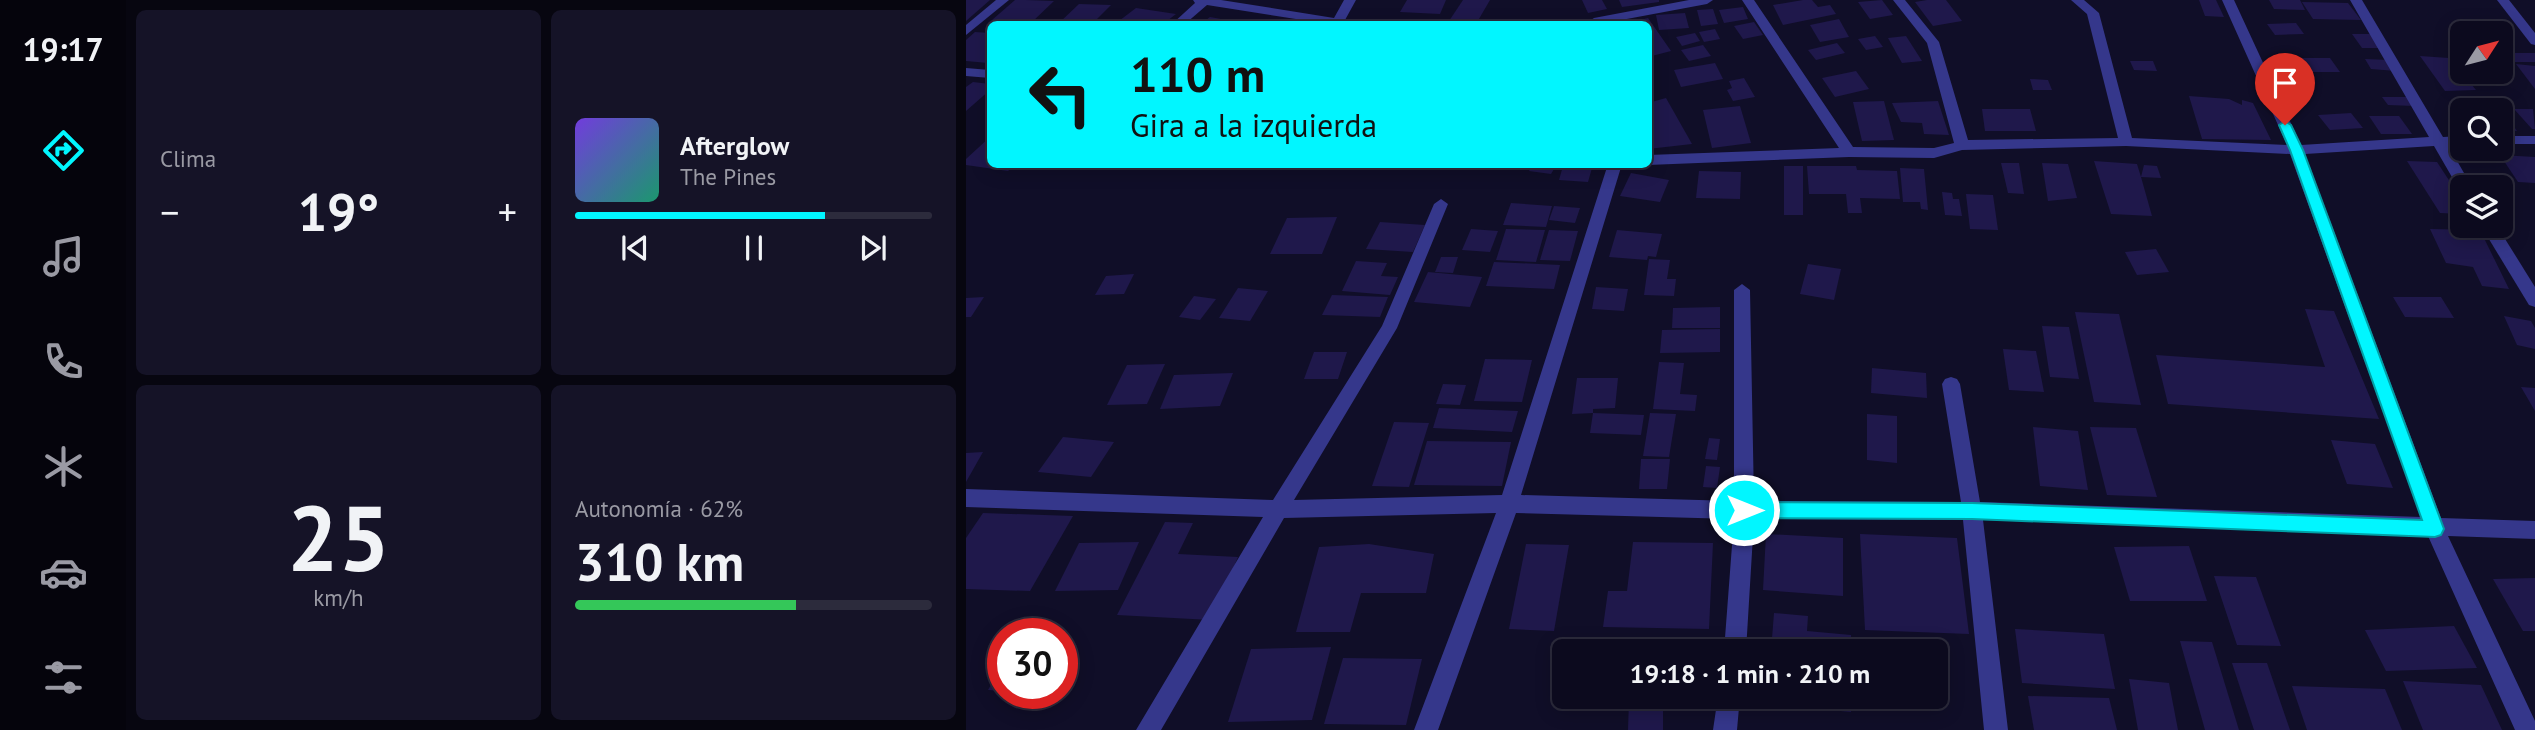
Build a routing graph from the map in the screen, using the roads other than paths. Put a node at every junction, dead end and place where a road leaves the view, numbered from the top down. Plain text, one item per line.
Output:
1 (1003, 0) edge
2 (1199, 0) edge
3 (1205, 0) edge
4 (1350, 0) edge
5 (1707, 0) edge
6 (1748, 0) edge
7 (1899, 0) edge
8 (2077, 0) edge
9 (2228, 0) edge
10 (2356, 0) edge
11 (2503, 0) edge
12 (1181, 21) edge
13 (1330, 21) edge
14 (1343, 21) edge
15 (1599, 21) edge
16 (966, 31) edge
17 (2535, 41) edge
18 (966, 72) edge
19 (987, 74) edge
20 (2436, 139) junction
21 (2450, 139) edge
22 (2513, 140) edge
23 (2535, 140) edge
24 (2126, 142) junction
25 (1962, 145) junction
26 (2296, 150) junction
27 (1849, 152) junction
28 (1652, 160) edge
29 (1614, 168) edge
30 (2458, 175) edge
31 (1441, 204) dead end
32 (2496, 238) edge
33 (1742, 290) dead end
34 (2535, 301) edge
35 (1951, 384) dead end
36 (966, 498) edge
37 (1509, 504) junction
38 (1279, 509) junction
39 (1744, 510) junction
40 (1972, 511) junction
41 (2435, 529) junction
42 (2535, 530) edge
43 (1736, 639) edge
44 (1727, 709) edge
45 (1148, 730) edge
46 (1426, 730) edge
47 (1725, 730) edge
48 (1996, 730) edge
49 (2527, 730) edge

1 - 16 street
2 - 3 street
3 - 12 street
3 - 13 street
4 - 14 street
5 - 15 street
6 - 27 street
7 - 25 street
8 - 24 street
9 - 26 street
10 - 20 street
11 - 17 street
18 - 19 street
20 - 21 street
20 - 26 street
20 - 30 street
22 - 23 street
24 - 25 street
24 - 26 street
25 - 27 street
26 - 41 street
27 - 28 street
29 - 37 street
31 - 38 street
32 - 34 street
33 - 39 street
35 - 40 street
36 - 38 street
37 - 38 street
37 - 39 street
37 - 46 street
38 - 45 street
39 - 40 street
39 - 43 street
40 - 41 street
40 - 48 street
41 - 42 street
41 - 49 street
44 - 47 street

